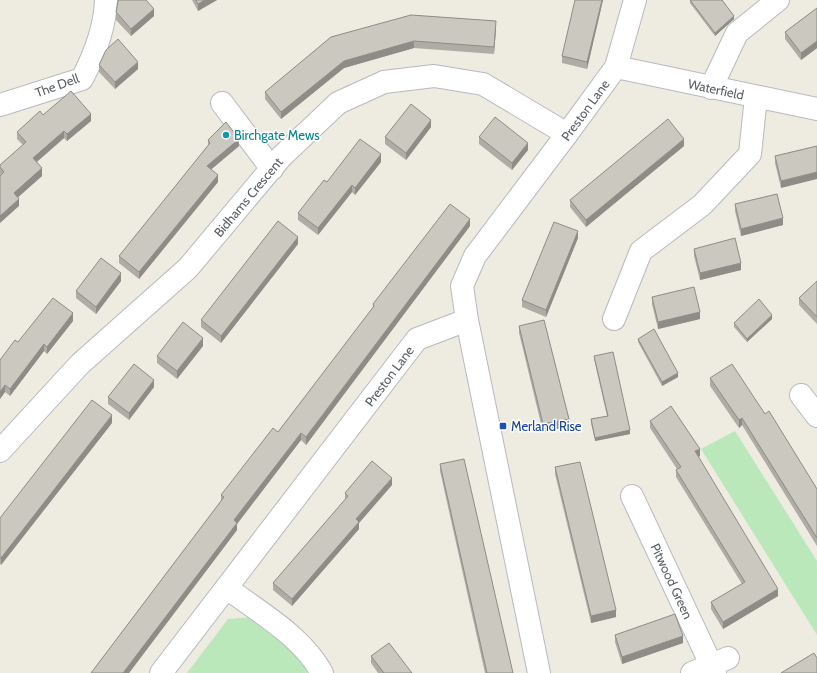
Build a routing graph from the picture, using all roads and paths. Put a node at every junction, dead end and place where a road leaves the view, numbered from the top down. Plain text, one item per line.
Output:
1 (106, 0) edge
2 (635, 0) edge
3 (778, 0) edge
4 (616, 67) junction
5 (711, 88) junction
6 (756, 97) junction
7 (222, 103) dead end
8 (0, 105) edge
9 (817, 109) edge
10 (568, 134) junction
11 (272, 168) junction
12 (614, 319) dead end
13 (466, 320) junction
14 (801, 396) dead end
15 (817, 416) edge
16 (0, 451) edge
17 (632, 496) dead end
18 (227, 588) junction
19 (711, 667) edge
20 (161, 673) edge
21 (322, 673) edge
22 (539, 673) edge

1 - 8 street, The Dell
2 - 4 street, Preston Lane
3 - 5 street
4 - 5 street, Waterfield
4 - 10 street, Preston Lane
5 - 6 street, Waterfield
6 - 9 street, Waterfield
6 - 12 street
7 - 11 street
10 - 11 street, Bidhams Crescent
10 - 13 street, Preston Lane
11 - 16 street, Bidhams Crescent
13 - 18 street, Preston Lane
13 - 22 street
14 - 15 street
17 - 19 street, Pitwood Green
18 - 20 street, Preston Lane
18 - 21 street

